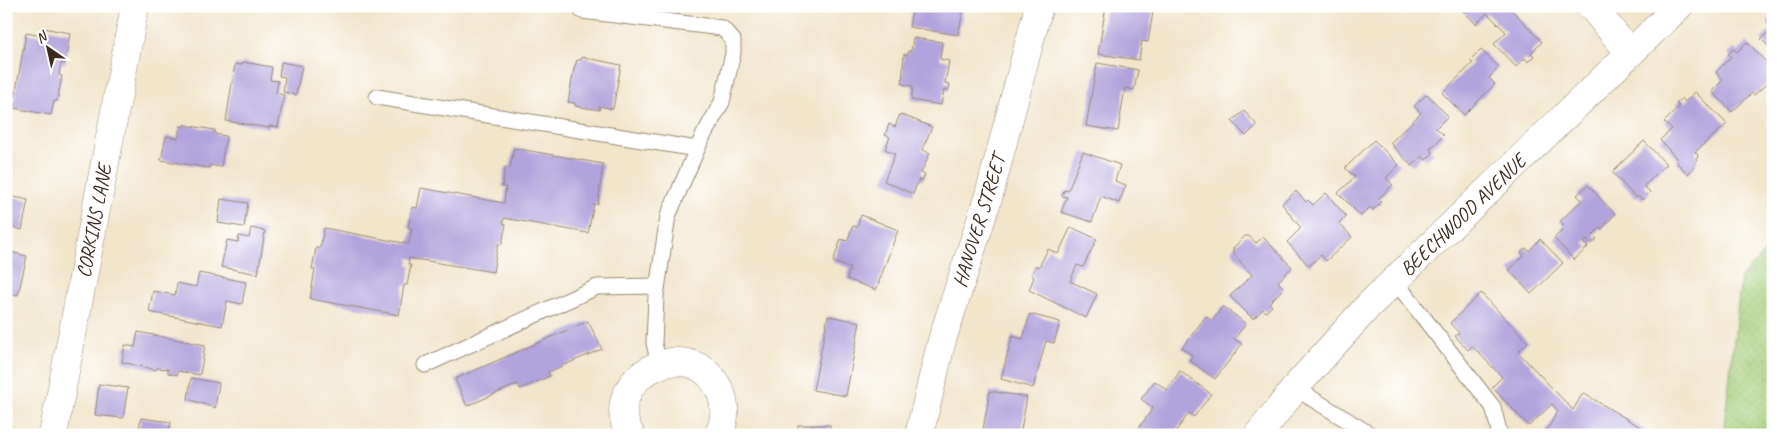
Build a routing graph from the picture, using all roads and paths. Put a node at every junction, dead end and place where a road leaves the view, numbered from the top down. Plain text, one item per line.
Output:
1 (134, 6) edge
2 (1039, 6) edge
3 (1591, 6) edge
4 (1679, 6) edge
5 (582, 11) dead end
6 (1630, 53) junction
7 (376, 97) dead end
8 (697, 150) junction
9 (1395, 281) junction
10 (657, 286) junction
11 (659, 364) junction
12 (425, 365) dead end
13 (1295, 388) junction
14 (53, 435) edge
15 (631, 435) edge
16 (718, 435) edge
17 (919, 435) edge
18 (1258, 435) edge
19 (1371, 435) edge
20 (1496, 435) edge

1 - 14 street, CORKINS LANE
2 - 17 street, HANOVER STREET
3 - 6 street
4 - 6 street, BEECHWOOD AVENUE
5 - 8 lane
6 - 9 street, BEECHWOOD AVENUE
7 - 8 lane
8 - 10 lane
9 - 13 street, BEECHWOOD AVENUE
9 - 20 lane
10 - 11 lane
10 - 12 lane
11 - 15 street
11 - 16 street
13 - 18 street, BEECHWOOD AVENUE
13 - 19 lane

